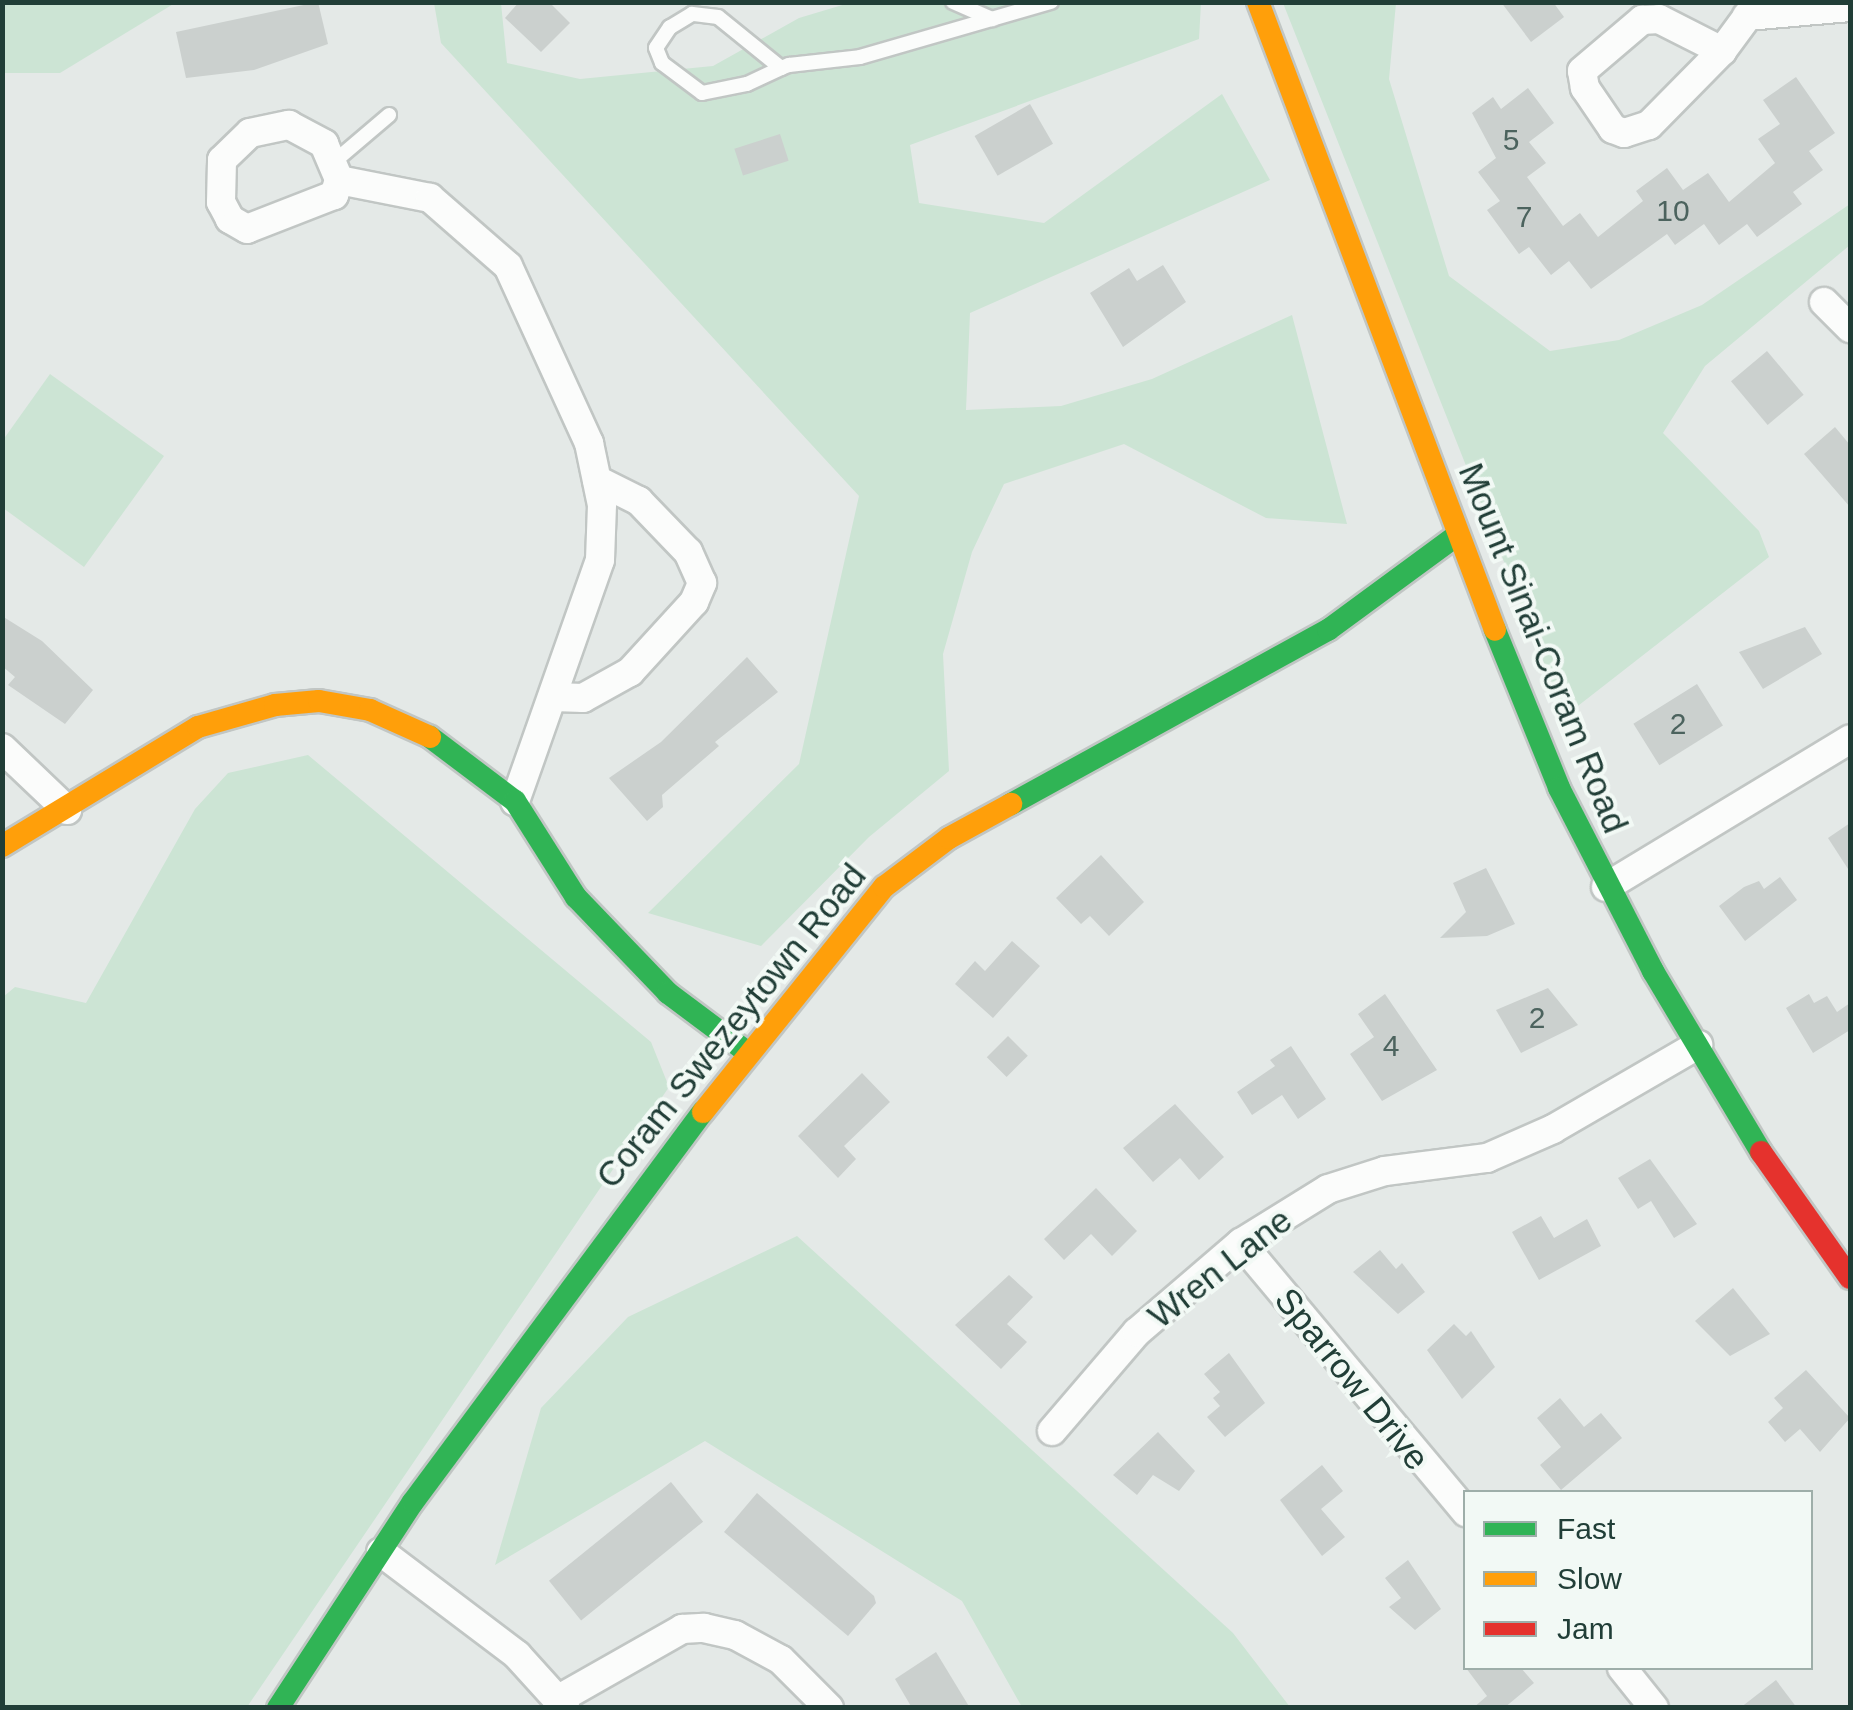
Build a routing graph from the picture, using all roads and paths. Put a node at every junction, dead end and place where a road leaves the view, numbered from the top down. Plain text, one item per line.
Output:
1 (953, 2) edge
2 (1051, 2) edge
3 (1258, 2) edge
4 (1850, 7) edge
5 (1752, 10) edge
6 (992, 19) junction
7 (1722, 51) junction
8 (781, 68) junction
9 (388, 115) dead end
10 (337, 171) joint
11 (1824, 302) dead end
12 (1850, 328) edge
13 (597, 480) junction
14 (1456, 536) junction
15 (554, 697) junction
16 (1850, 739) edge
17 (2, 748) edge
18 (515, 801) junction
19 (67, 810) junction
20 (2, 846) edge
21 (1606, 887) junction
22 (1698, 1045) junction
23 (747, 1052) junction
24 (1240, 1242) junction
25 (1850, 1278) edge
26 (1052, 1431) dead end
27 (1463, 1508) edge
28 (382, 1552) junction
29 (1624, 1670) edge
30 (562, 1703) edge
31 (278, 1708) edge
32 (829, 1708) edge
33 (1654, 1708) edge

1 - 6 lane
2 - 6 lane
3 - 14 street, Mount Sinai-Coram Road
4 - 5 street
5 - 7 street
6 - 8 lane
7 - 7 street
8 - 8 lane
9 - 10 lane
10 - 13 street
11 - 12 street
13 - 15 street
13 - 15 street
14 - 21 street, Mount Sinai-Coram Road
14 - 23 street, Coram Swezeytown Road
15 - 18 street
16 - 21 street
17 - 19 street
18 - 19 street
18 - 23 street
19 - 20 street
21 - 22 street, Mount Sinai-Coram Road
22 - 24 street, Wren Lane
22 - 25 street, Mount Sinai-Coram Road
23 - 28 street, Coram Swezeytown Road
24 - 26 street, Wren Lane
24 - 27 street, Sparrow Drive
28 - 30 street
28 - 31 street, Coram Swezeytown Road
29 - 33 street
30 - 32 street

